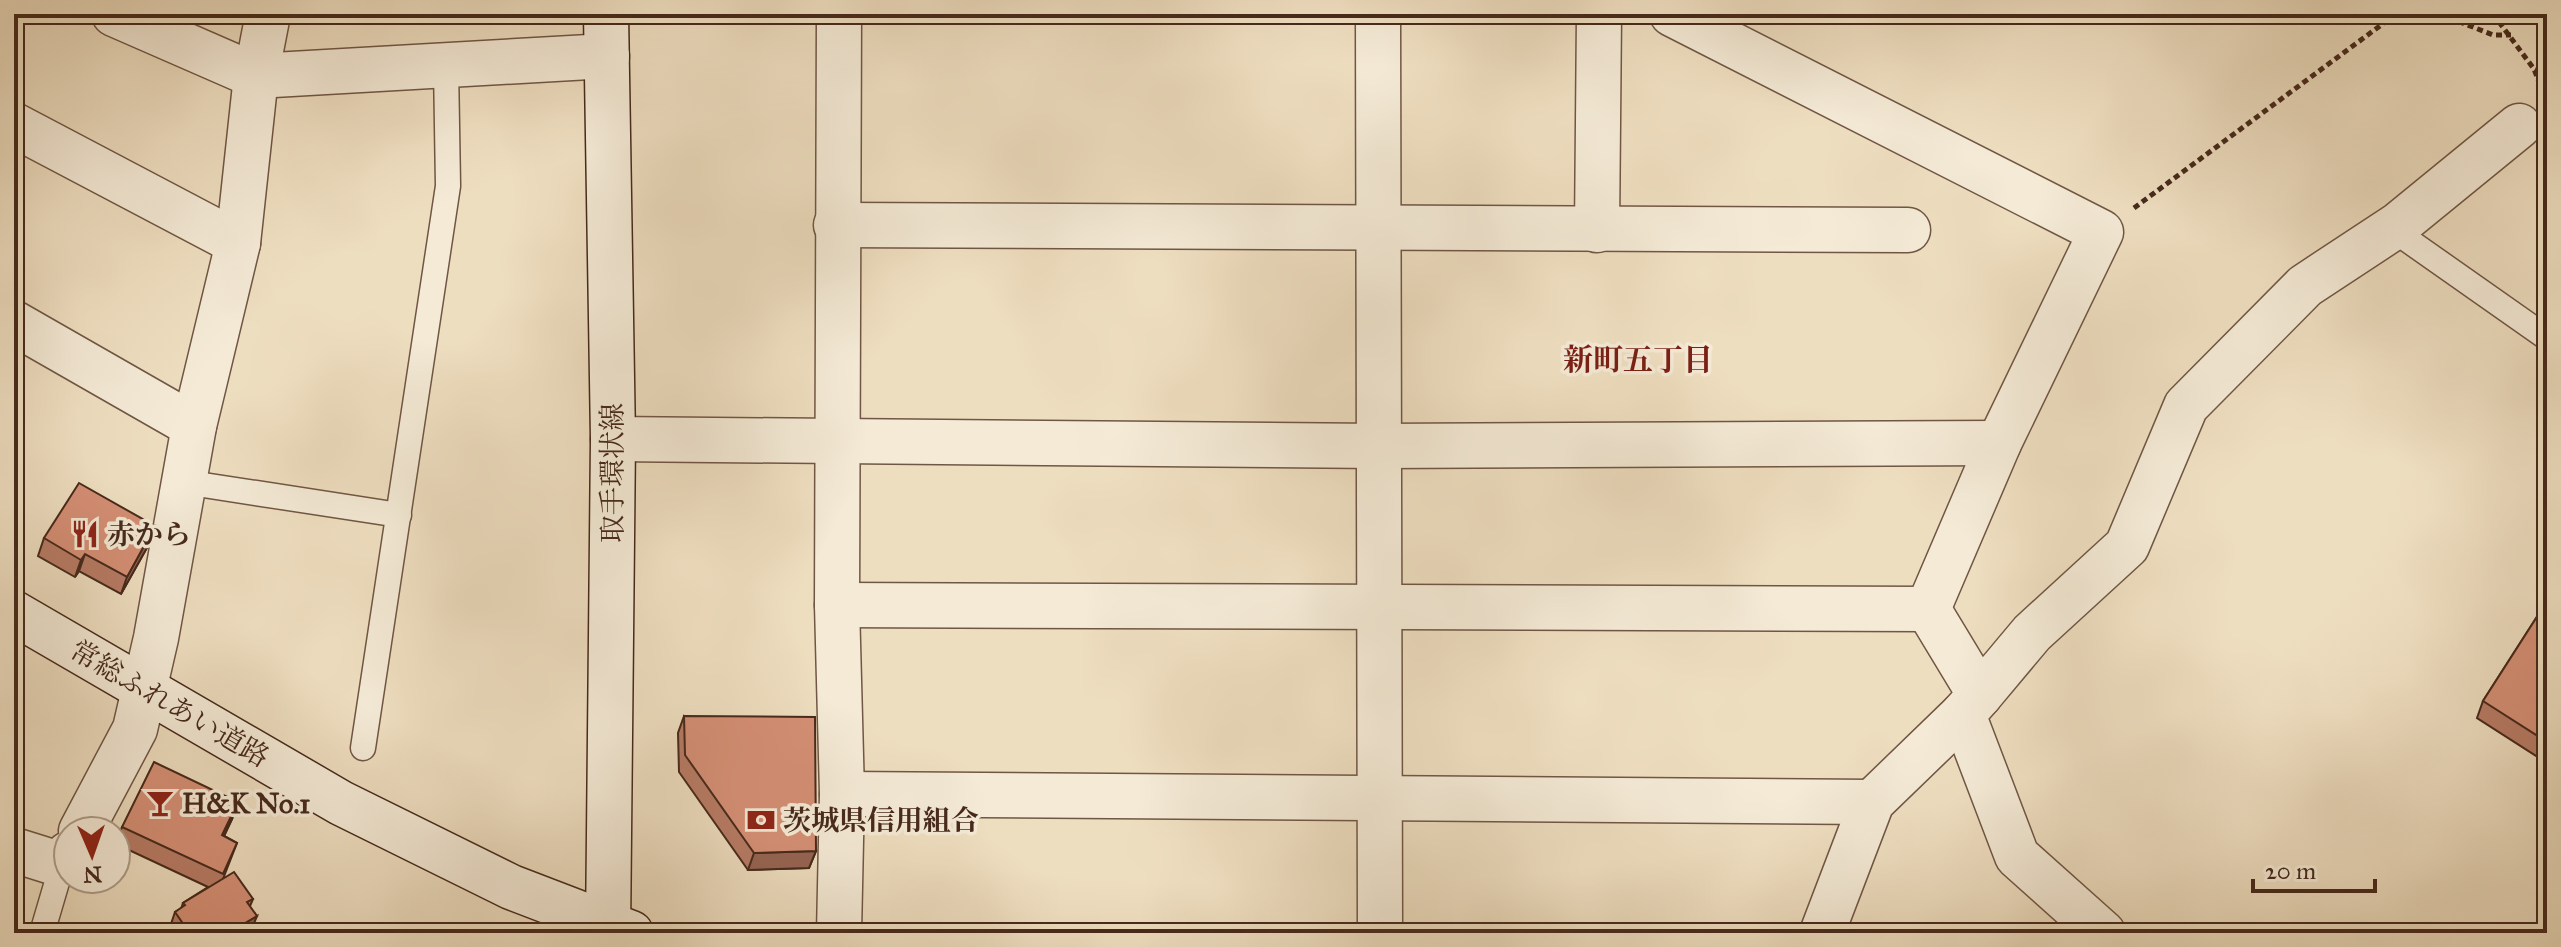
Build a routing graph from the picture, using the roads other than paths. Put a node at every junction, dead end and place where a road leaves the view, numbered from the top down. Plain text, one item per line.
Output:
1 (114, 14) edge
2 (268, 14) edge
3 (839, 14) edge
4 (1341, 14) edge
5 (1378, 14) edge
6 (1599, 14) edge
7 (1672, 14) edge
8 (607, 35) edge
9 (446, 66) junction
10 (256, 76) junction
11 (14, 125) edge
12 (2519, 126) road end
13 (836, 225) junction
14 (1379, 229) junction
15 (2392, 229) junction
16 (1597, 230) junction
17 (1908, 230) dead end
18 (238, 243) junction
19 (14, 323) edge
20 (2547, 338) edge
21 (194, 426) junction
22 (613, 439) junction
23 (837, 440) junction
24 (1999, 443) junction
25 (1379, 446) junction
26 (184, 482) junction
27 (399, 515) junction
28 (837, 605) junction
29 (1380, 605) junction
30 (1928, 609) junction
31 (14, 613) edge
32 (144, 687) junction
33 (1972, 705) junction
34 (363, 748) dead end
35 (842, 794) junction
36 (1380, 796) junction
37 (1872, 802) junction
38 (89, 815) edge
39 (14, 850) edge
40 (52, 850) edge
41 (55, 895) edge
42 (615, 931) edge
43 (42, 933) edge
44 (839, 933) edge
45 (1380, 933) edge
46 (1822, 933) edge
47 (2103, 933) edge

1 - 10 street
2 - 10 street
3 - 13 street
4 - 5 street
5 - 14 street
6 - 16 street
7 - 24 street
8 - 9 street
8 - 22 street, 取手環状線
9 - 10 street
9 - 27 lane
10 - 18 street
11 - 18 street
12 - 15 street
13 - 14 street
13 - 23 street
14 - 16 street
14 - 25 street
15 - 20 lane
15 - 33 street
16 - 17 street
18 - 21 street
19 - 21 street
21 - 26 street
22 - 23 street
22 - 42 street, 取手環状線
23 - 25 street
23 - 28 street
24 - 25 street
24 - 30 street
25 - 29 street
26 - 27 lane
26 - 32 street
27 - 34 lane
28 - 29 street
28 - 35 street
29 - 30 street
29 - 36 street
30 - 33 street
31 - 32 street, 常総ふれあい道路
32 - 38 street
32 - 42 street, 常総ふれあい道路
33 - 37 street
33 - 47 street
35 - 36 street
35 - 44 street
36 - 37 street
36 - 45 street
37 - 46 street
39 - 40 street
41 - 43 lane

